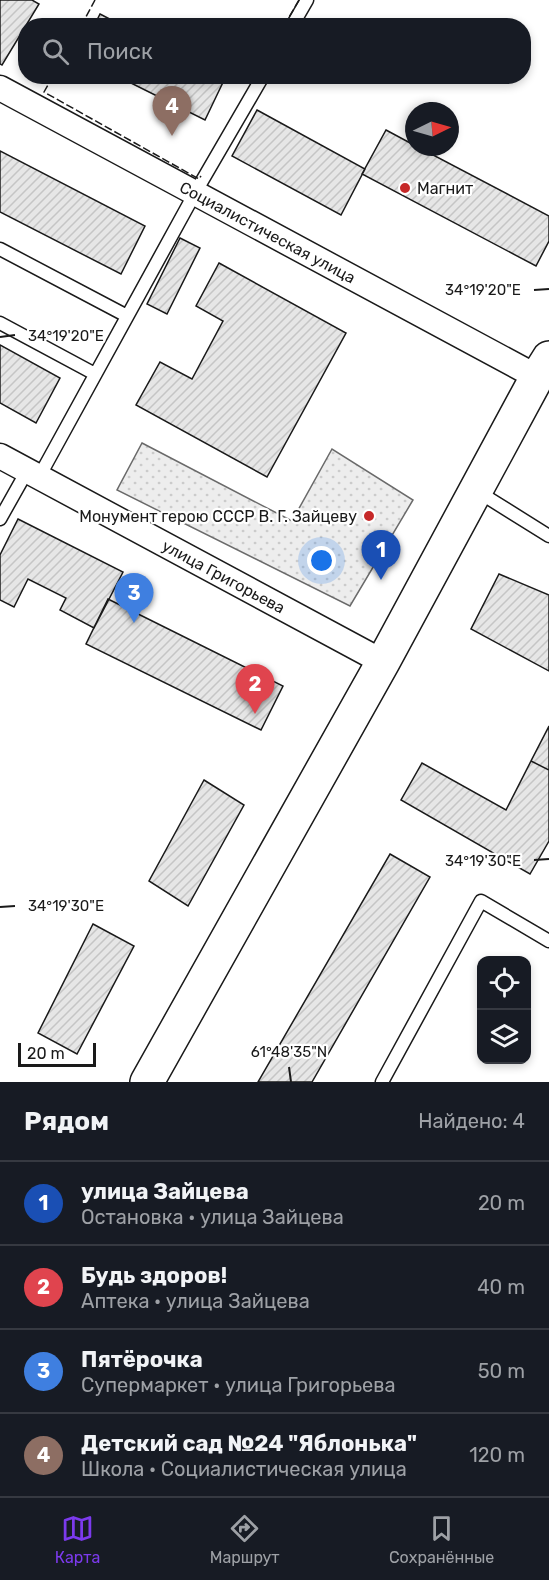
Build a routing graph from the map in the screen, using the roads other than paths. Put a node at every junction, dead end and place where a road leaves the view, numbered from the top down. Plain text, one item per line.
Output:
1 (307, 0) edge
2 (297, 18) edge
3 (257, 84) edge
4 (0, 88) edge
5 (195, 193) junction
6 (0, 249) edge
7 (128, 315) junction
8 (0, 323) edge
9 (543, 368) edge
10 (95, 374) junction
11 (0, 456) edge
12 (33, 474) junction
13 (476, 490) junction
14 (0, 519) edge
15 (549, 536) edge
16 (383, 662) junction
17 (549, 941) edge
18 (147, 1082) edge
19 (382, 1082) edge

1 - 2 lane
3 - 5 lane
4 - 5 street, Социалистическая улица
5 - 7 lane
5 - 9 street, Социалистическая улица
6 - 7 lane
7 - 10 lane
8 - 10 lane
9 - 13 main road
10 - 12 lane
11 - 12 street, улица Григорьева
12 - 14 lane
12 - 16 street, улица Григорьева
13 - 15 lane
13 - 16 main road
16 - 18 main road
17 - 19 lane

